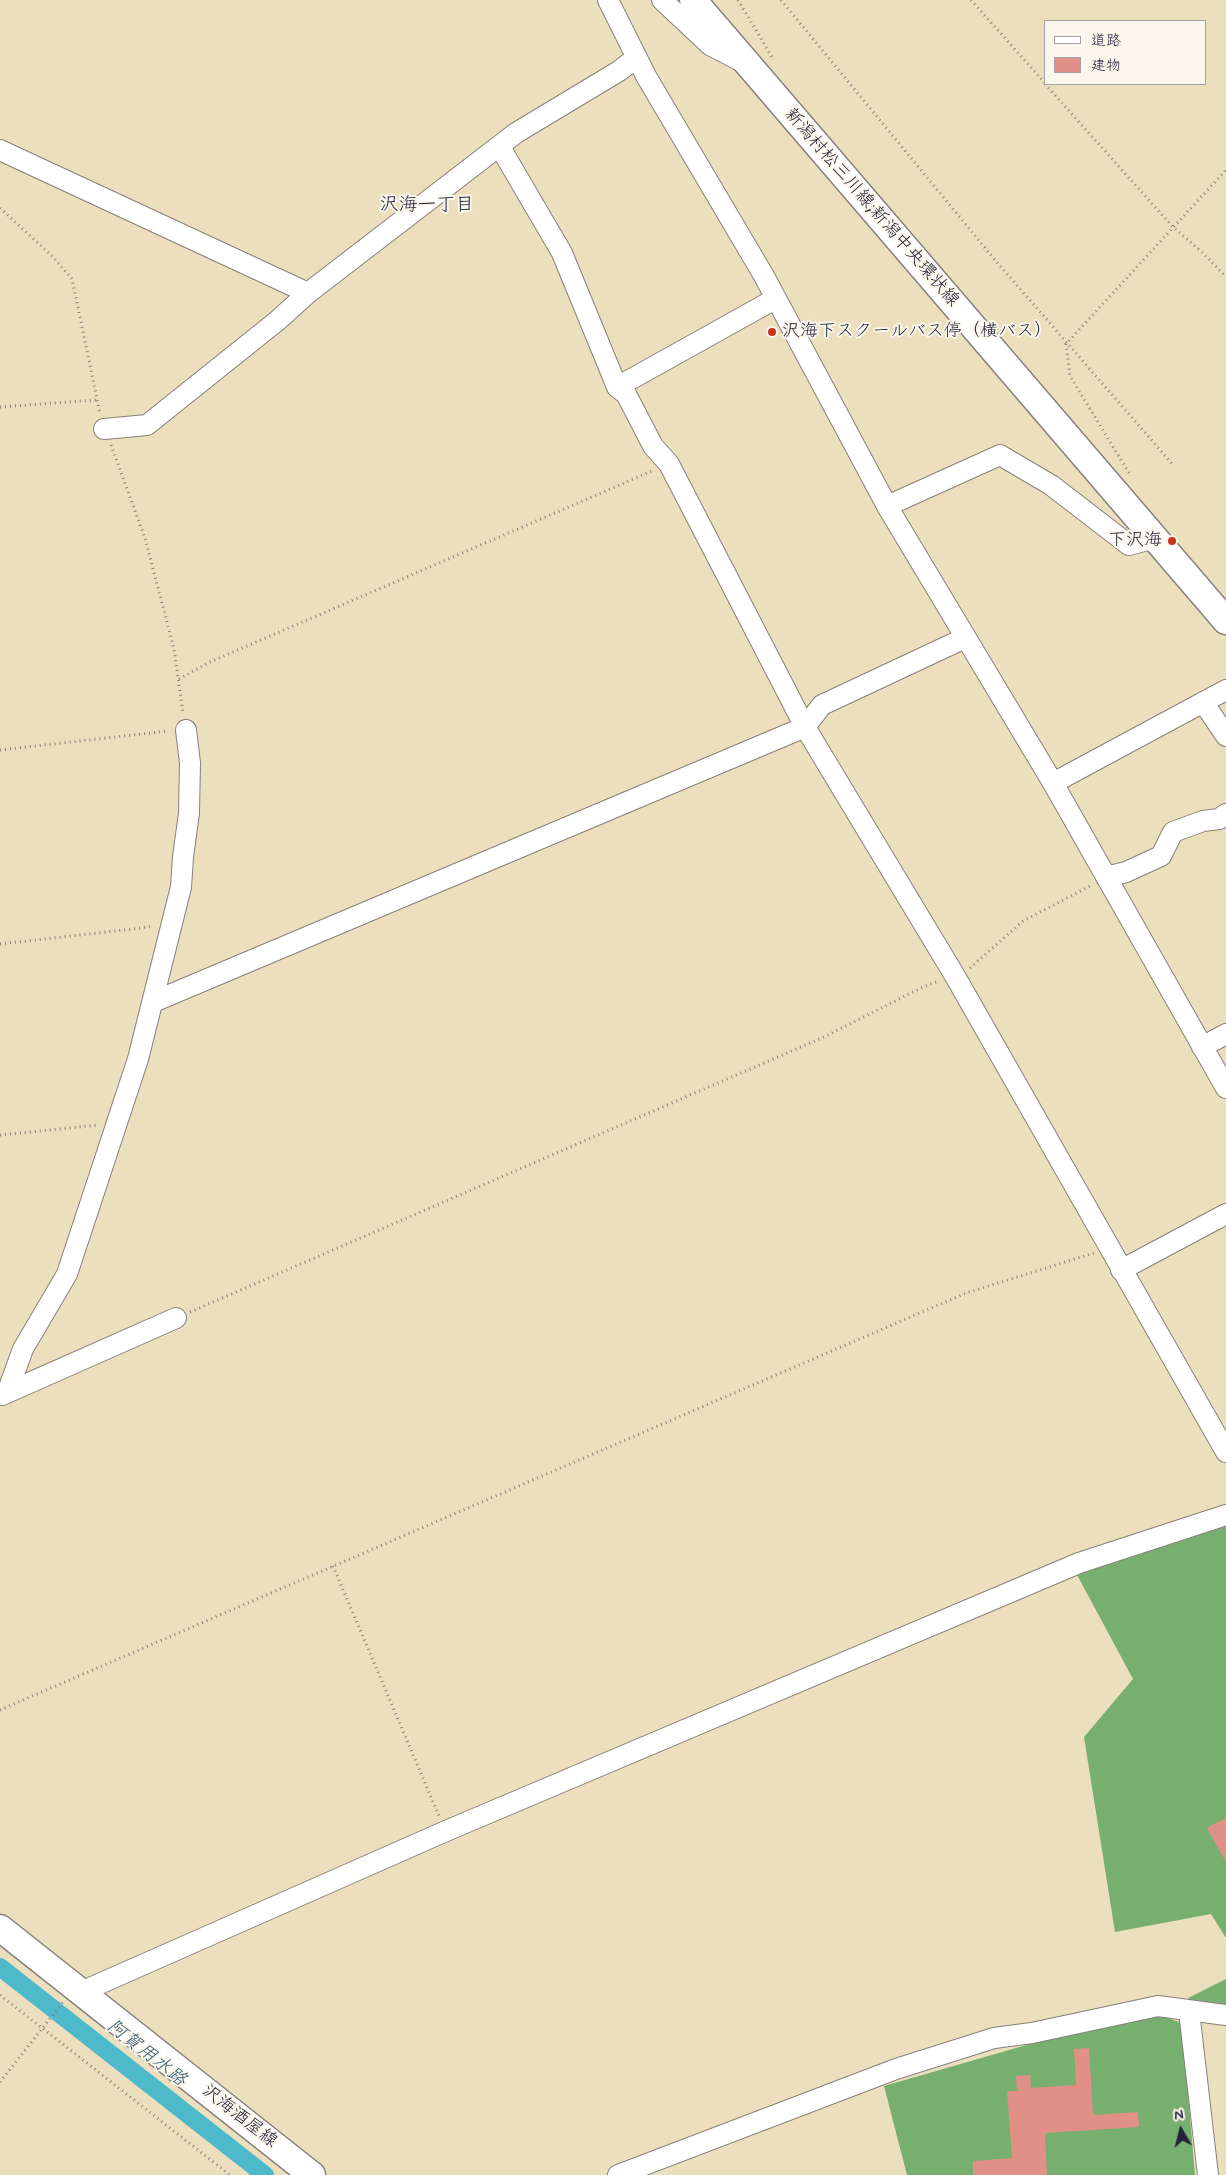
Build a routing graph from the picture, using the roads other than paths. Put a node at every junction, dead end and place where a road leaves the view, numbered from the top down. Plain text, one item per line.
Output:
1 (608, 0) edge
2 (662, 0) edge
3 (693, 0) edge
4 (636, 58) junction
5 (750, 66) junction
6 (500, 146) junction
7 (0, 150) edge
8 (308, 293) junction
9 (774, 299) junction
10 (617, 387) junction
11 (104, 429) road end
12 (887, 506) junction
13 (1155, 538) junction
14 (1226, 621) edge
15 (965, 638) junction
16 (1226, 690) edge
17 (1203, 702) junction
18 (806, 727) junction
19 (186, 730) road end
20 (1226, 736) edge
21 (1053, 783) junction
22 (1226, 814) edge
23 (1106, 877) junction
24 (153, 1002) junction
25 (1226, 1034) edge
26 (1202, 1047) junction
27 (1226, 1088) edge
28 (1226, 1214) edge
29 (1121, 1270) junction
30 (176, 1318) road end
31 (4, 1394) edge
32 (1226, 1452) edge
33 (1226, 1515) edge
34 (0, 1928) edge
35 (73, 1996) junction
36 (1189, 2012) junction
37 (1226, 2015) edge
38 (312, 2175) edge
39 (618, 2175) edge
40 (1208, 2175) edge

1 - 4 street
2 - 5 street
3 - 5 main road, 新潟村松三川線;新潟中央環状線
4 - 6 street
4 - 9 street
5 - 13 main road, 新潟村松三川線;新潟中央環状線
6 - 8 street
6 - 10 street
7 - 8 street
8 - 11 street
9 - 10 street
9 - 12 street
10 - 18 street
12 - 13 street
12 - 15 street
13 - 14 main road, 新潟村松三川線;新潟中央環状線
15 - 18 street
15 - 21 street
16 - 17 street
17 - 20 street
17 - 21 street
18 - 24 street
18 - 29 street
19 - 24 street
21 - 23 street
22 - 23 street
23 - 26 street
24 - 31 street
25 - 26 street
26 - 27 street
28 - 29 street
29 - 32 street
30 - 31 street
33 - 35 street
34 - 35 main road, 沢海酒屋線
35 - 38 main road, 沢海酒屋線
36 - 37 street
36 - 39 street
36 - 40 street

